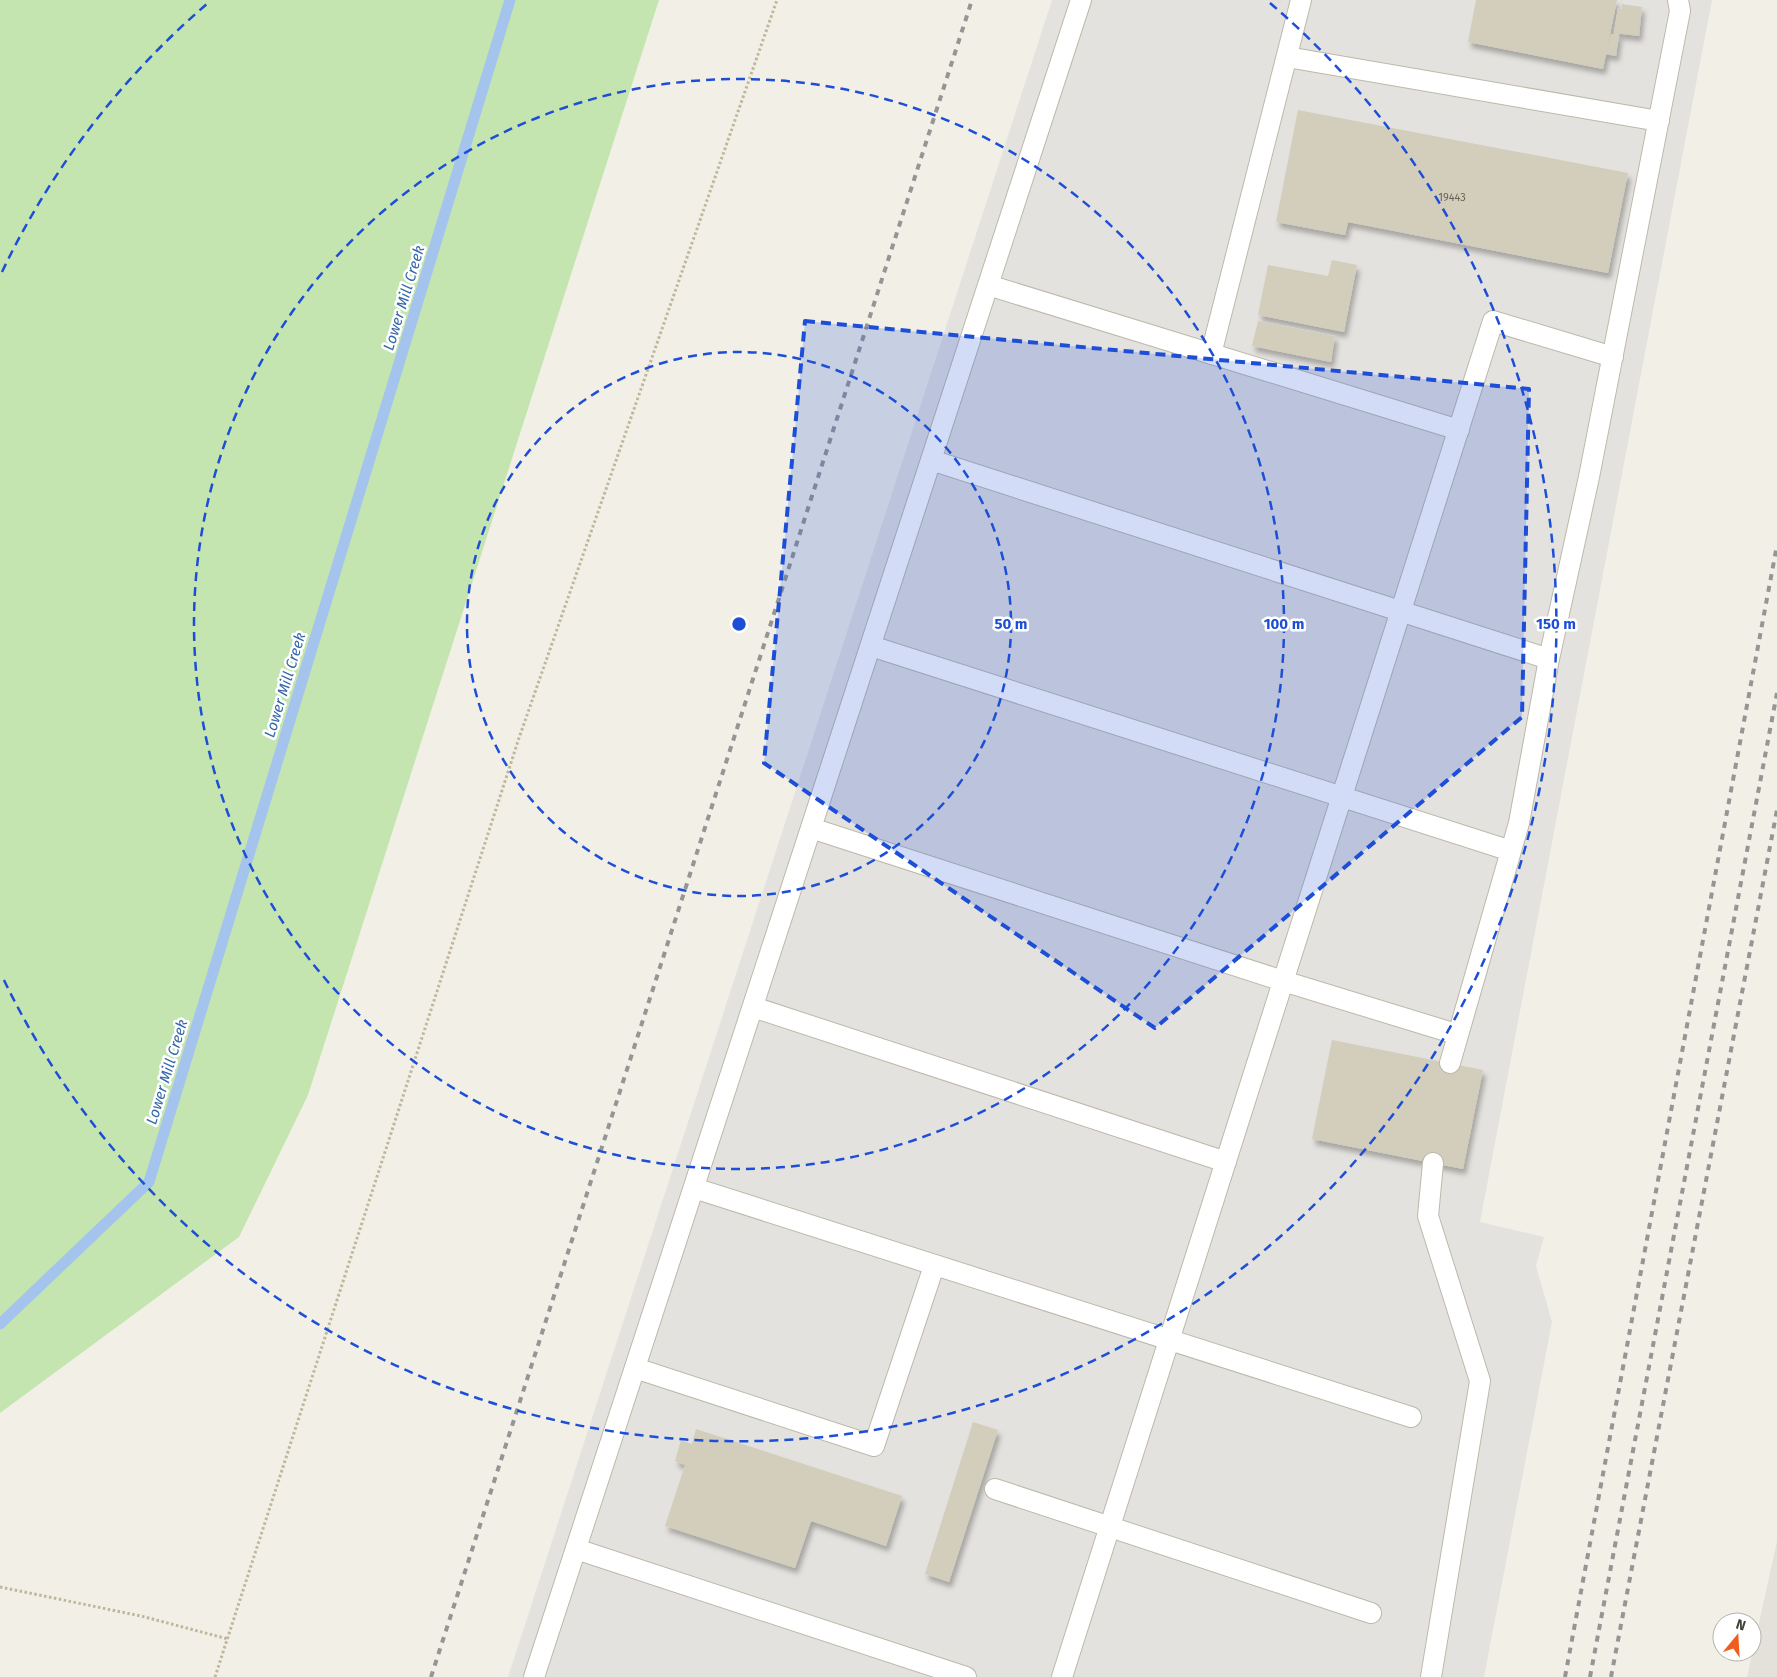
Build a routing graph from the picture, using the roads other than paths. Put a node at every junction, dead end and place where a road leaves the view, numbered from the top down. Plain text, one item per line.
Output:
1 (1081, 0) edge
2 (1302, 0) edge
3 (1678, 0) edge
4 (1287, 57) junction
5 (1659, 121) junction
6 (988, 285) junction
7 (1211, 354) junction
8 (1613, 357) junction
9 (1459, 430) junction
10 (931, 460) junction
11 (1401, 612) junction
12 (870, 646) junction
13 (1549, 659) junction
14 (1342, 797) junction
15 (811, 828) junction
16 (1511, 851) junction
17 (1283, 981) junction
18 (753, 1007) junction
19 (1456, 1034) junction
20 (1450, 1063) dead end
21 (1226, 1162) junction
22 (1432, 1163) dead end
23 (694, 1188) junction
24 (934, 1266) junction
25 (1169, 1340) junction
26 (635, 1368) junction
27 (1411, 1418) dead end
28 (994, 1489) dead end
29 (1109, 1528) junction
30 (576, 1549) junction
31 (1371, 1613) dead end
32 (534, 1677) edge
33 (966, 1677) edge
34 (1062, 1677) edge
35 (1431, 1677) edge

1 - 6 lane
2 - 4 lane
3 - 5 lane
4 - 5 lane
4 - 7 lane
5 - 8 lane
6 - 7 lane
6 - 10 lane
7 - 9 lane
8 - 9 lane
8 - 13 lane
9 - 11 lane
10 - 11 lane
10 - 12 lane
11 - 13 lane
11 - 14 lane
12 - 14 lane
12 - 15 lane
13 - 16 lane
14 - 16 lane
14 - 17 lane
15 - 17 lane
15 - 18 lane
16 - 19 lane
17 - 19 lane
17 - 21 lane
18 - 21 lane
18 - 23 lane
19 - 20 lane
21 - 25 lane
22 - 35 lane
23 - 24 lane
23 - 26 lane
24 - 25 lane
24 - 26 lane
25 - 27 lane
25 - 29 lane
26 - 30 lane
28 - 29 lane
29 - 31 lane
29 - 34 lane
30 - 32 lane
30 - 33 lane

